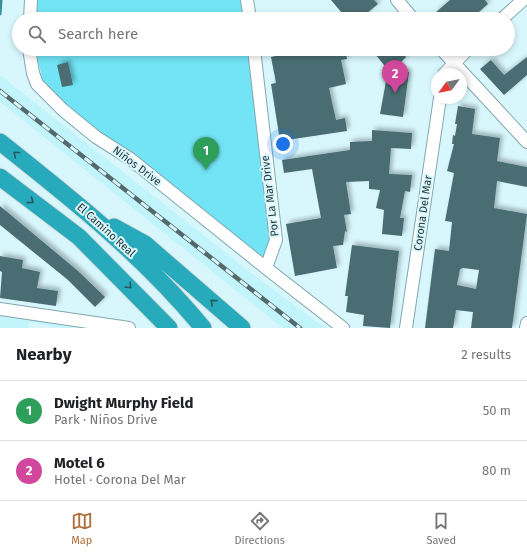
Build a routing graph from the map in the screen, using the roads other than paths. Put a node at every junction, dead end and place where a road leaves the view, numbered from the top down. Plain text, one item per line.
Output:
1 (31, 0) edge
2 (247, 0) edge
3 (396, 0) edge
4 (523, 0) edge
5 (30, 12) edge
6 (249, 12) edge
7 (407, 12) edge
8 (510, 12) edge
9 (31, 56) edge
10 (255, 56) edge
11 (448, 56) edge
12 (461, 56) edge
13 (454, 63) junction
14 (449, 68) edge
15 (439, 104) edge
16 (0, 142) edge
17 (527, 142) edge
18 (0, 177) edge
19 (90, 214) junction
20 (266, 268) junction
21 (0, 309) edge
22 (527, 323) edge
23 (128, 328) edge
24 (169, 328) edge
25 (203, 328) edge
26 (242, 328) edge
27 (344, 328) edge
28 (406, 328) edge
29 (526, 328) edge

1 - 5 street
2 - 6 street
3 - 7 street
4 - 8 street
9 - 20 street, Niños Drive
10 - 20 street, Por La Mar Drive
11 - 13 street
12 - 13 street
13 - 14 street
13 - 17 street
15 - 28 street, Corona Del Mar
19 -> 16 highway, El Camino Real
18 -> 24 highway
19 - 25 highway, El Camino Real
26 -> 19 highway
20 - 27 street
21 - 23 street
22 - 29 street

